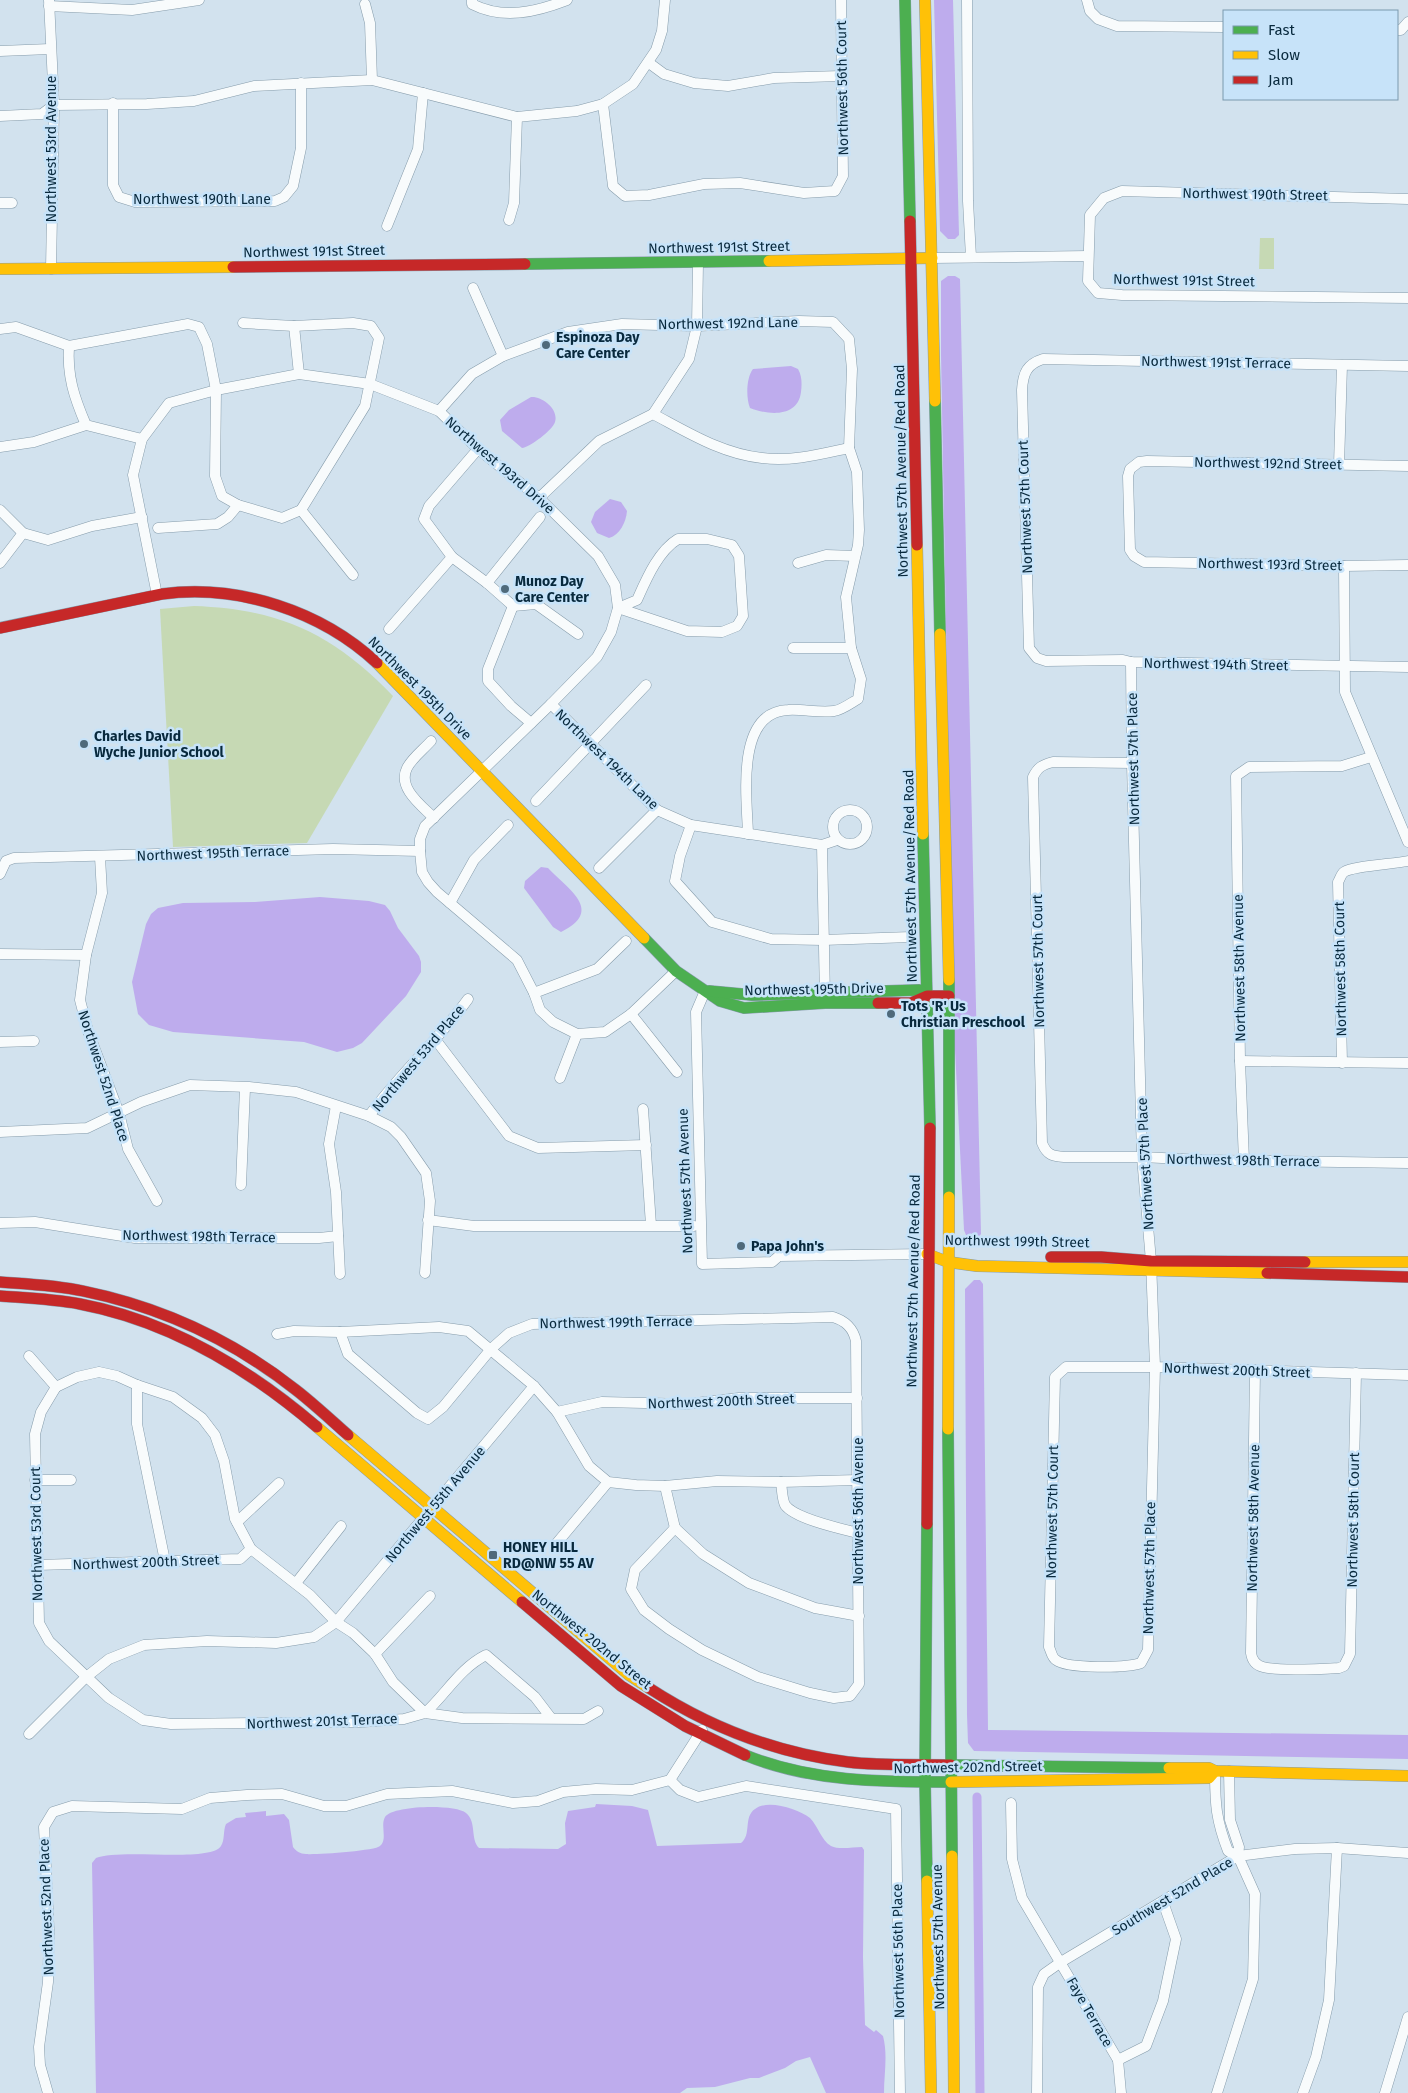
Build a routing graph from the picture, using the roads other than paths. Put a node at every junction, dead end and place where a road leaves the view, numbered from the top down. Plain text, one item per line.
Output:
1 (199, 0) edge
2 (472, 0) edge
3 (567, 0) edge
4 (665, 0) edge
5 (840, 0) edge
6 (905, 0) edge
7 (925, 0) edge
8 (967, 0) edge
9 (1087, 0) edge
10 (49, 3) edge
11 (365, 4) dead end
12 (1408, 22) edge
13 (1223, 27) edge
14 (1398, 30) edge
15 (50, 49) junction
16 (0, 51) edge
17 (649, 63) junction
18 (841, 76) junction
19 (372, 80) junction
20 (301, 83) junction
21 (423, 93) junction
22 (113, 103) junction
23 (603, 104) junction
24 (54, 105) junction
25 (0, 116) edge
26 (516, 117) junction
27 (1408, 199) edge
28 (0, 202) edge
29 (12, 203) dead end
30 (509, 220) dead end
31 (387, 226) dead end
32 (1088, 256) junction
33 (971, 257) junction
34 (911, 258) junction
35 (932, 258) junction
36 (698, 263) junction
37 (0, 269) edge
38 (51, 269) junction
39 (473, 288) dead end
40 (1408, 298) edge
41 (243, 323) dead end
42 (294, 326) junction
43 (697, 326) junction
44 (0, 329) edge
45 (69, 346) junction
46 (503, 356) junction
47 (1342, 365) junction
48 (1408, 366) edge
49 (1027, 367) joint
50 (299, 374) junction
51 (370, 384) junction
52 (216, 390) junction
53 (439, 411) junction
54 (653, 414) junction
55 (86, 425) junction
56 (142, 439) junction
57 (0, 447) edge
58 (849, 448) junction
59 (478, 449) junction
60 (1339, 465) junction
61 (1408, 466) edge
62 (539, 498) junction
63 (238, 505) junction
64 (0, 510) edge
65 (301, 510) junction
66 (142, 517) junction
67 (540, 517) dead end
68 (158, 528) dead end
69 (23, 533) junction
70 (855, 556) junction
71 (1134, 556) joint
72 (452, 557) junction
73 (0, 563) edge
74 (798, 563) dead end
75 (1408, 565) edge
76 (1344, 566) junction
77 (353, 575) dead end
78 (487, 583) junction
79 (156, 595) junction
80 (513, 606) junction
81 (618, 608) junction
82 (0, 628) edge
83 (388, 628) dead end
84 (578, 634) dead end
85 (793, 648) dead end
86 (851, 648) junction
87 (1029, 648) joint
88 (1131, 662) junction
89 (1408, 666) edge
90 (1346, 667) junction
91 (646, 685) dead end
92 (551, 704) junction
93 (531, 723) junction
94 (431, 741) dead end
95 (590, 743) junction
96 (1371, 757) junction
97 (1132, 762) junction
98 (482, 771) junction
99 (536, 801) dead end
100 (657, 810) junction
101 (434, 818) junction
102 (508, 825) dead end
103 (691, 825) junction
104 (748, 834) junction
105 (837, 840) dead end
106 (1408, 842) edge
107 (822, 845) junction
108 (420, 851) junction
109 (100, 856) junction
110 (1408, 861) edge
111 (599, 868) dead end
112 (0, 874) edge
113 (450, 903) junction
114 (911, 937) dead end
115 (823, 940) junction
116 (626, 941) dead end
117 (0, 954) edge
118 (86, 954) junction
119 (676, 971) junction
120 (705, 991) junction
121 (534, 993) junction
122 (927, 996) junction
123 (949, 996) junction
124 (825, 997) junction
125 (468, 999) dead end
126 (631, 1014) junction
127 (578, 1034) junction
128 (435, 1039) junction
129 (0, 1042) edge
130 (34, 1042) dead end
131 (1240, 1062) junction
132 (1342, 1062) junction
133 (1408, 1063) edge
134 (677, 1072) dead end
135 (560, 1078) dead end
136 (245, 1088) junction
137 (336, 1106) junction
138 (643, 1109) dead end
139 (119, 1114) junction
140 (369, 1116) junction
141 (0, 1132) edge
142 (646, 1145) junction
143 (1048, 1154) joint
144 (1142, 1157) junction
145 (1244, 1161) junction
146 (1408, 1163) edge
147 (241, 1185) dead end
148 (157, 1201) dead end
149 (428, 1220) junction
150 (0, 1223) edge
151 (651, 1225) junction
152 (694, 1226) dead end
153 (338, 1236) junction
154 (927, 1254) junction
155 (948, 1259) junction
156 (1408, 1262) edge
157 (1151, 1266) junction
158 (425, 1273) dead end
159 (340, 1274) dead end
160 (1408, 1277) edge
161 (0, 1282) edge
162 (0, 1296) edge
163 (848, 1325) joint
164 (340, 1332) junction
165 (277, 1334) dead end
166 (491, 1349) junction
167 (28, 1356) dead end
168 (1066, 1367) joint
169 (1155, 1367) junction
170 (1255, 1370) junction
171 (1356, 1373) junction
172 (1408, 1375) edge
173 (137, 1385) junction
174 (534, 1386) junction
175 (56, 1387) junction
176 (857, 1398) junction
177 (557, 1412) junction
178 (36, 1480) junction
179 (71, 1480) dead end
180 (858, 1480) junction
181 (608, 1482) junction
182 (781, 1482) junction
183 (279, 1484) dead end
184 (665, 1486) junction
185 (432, 1508) junction
186 (423, 1518) junction
187 (237, 1522) junction
188 (341, 1526) dead end
189 (675, 1528) junction
190 (858, 1533) junction
191 (556, 1544) dead end
192 (251, 1549) junction
193 (165, 1561) junction
194 (37, 1565) junction
195 (296, 1583) junction
196 (430, 1596) dead end
197 (859, 1616) junction
198 (336, 1622) junction
199 (375, 1654) junction
200 (1141, 1663) joint
201 (1344, 1666) joint
202 (85, 1678) junction
203 (109, 1698) joint
204 (598, 1711) dead end
205 (425, 1713) junction
206 (552, 1718) junction
207 (707, 1722) junction
208 (29, 1734) dead end
209 (699, 1734) junction
210 (925, 1764) junction
211 (951, 1764) junction
212 (1216, 1771) junction
213 (1229, 1771) junction
214 (1408, 1776) edge
215 (670, 1780) junction
216 (925, 1782) junction
217 (951, 1782) junction
218 (1011, 1803) dead end
219 (1229, 1811) junction
220 (1216, 1812) junction
221 (1233, 1831) junction
222 (1222, 1835) junction
223 (1337, 1848) junction
224 (1408, 1853) edge
225 (1238, 1856) junction
226 (1163, 1902) junction
227 (1061, 1962) junction
228 (1408, 2017) edge
229 (1118, 2060) junction
230 (48, 2093) edge
231 (900, 2093) edge
232 (931, 2093) edge
233 (954, 2093) edge
234 (1037, 2093) edge
235 (1121, 2093) edge
236 (1217, 2093) edge
237 (1303, 2093) edge
238 (1385, 2093) edge

1 - 10 street
2 - 3 street
4 - 17 street
5 - 18 street, Northwest 56th Court
6 - 34 main road, Northwest 57th Avenue/Red Road
7 - 35 main road
8 - 33 street
9 - 13 street
10 - 15 street, Northwest 53rd Avenue
11 - 19 street
12 - 14 street
15 - 16 street
15 - 24 street, Northwest 53rd Avenue
17 - 18 street
17 - 23 street
18 - 23 street, Northwest 56th Court
19 - 20 street
19 - 21 street
20 - 22 street
20 - 22 street, Northwest 190th Lane
21 - 26 street
21 - 31 street
22 - 24 street
23 - 26 street
24 - 25 street
24 - 38 street, Northwest 53rd Avenue
26 - 30 street
27 - 32 street, Northwest 190th Street
28 - 29 street
32 - 33 street, Northwest 191st Street
32 - 40 street, Northwest 191st Street
33 - 35 street, Northwest 191st Street
34 - 35 main road, Northwest 191st Street
34 - 36 main road, Northwest 191st Street
34 - 122 main road, Northwest 57th Avenue/Red Road
35 - 123 main road
36 - 38 main road, Northwest 191st Street
36 - 43 street
37 - 38 main road, Northwest 191st Street
39 - 46 street
41 - 42 street
42 - 50 street
42 - 51 street
43 - 46 street, Northwest 192nd Lane
43 - 54 street
43 - 58 street, Northwest 192nd Lane
44 - 45 street
45 - 52 street
45 - 55 street
46 - 53 street, Northwest 192nd Lane
47 - 48 street, Northwest 191st Terrace
47 - 49 street, Northwest 191st Terrace
47 - 60 street
49 - 87 street, Northwest 57th Court
50 - 51 street, Northwest 193rd Drive
50 - 52 street, Northwest 193rd Drive
51 - 53 street, Northwest 193rd Drive
51 - 65 street
52 - 56 street
52 - 63 street
53 - 59 street, Northwest 193rd Drive
54 - 58 street
54 - 62 street
55 - 56 street
55 - 57 street
56 - 66 street
58 - 70 street
59 - 62 street, Northwest 193rd Drive
59 - 72 street
60 - 61 street, Northwest 192nd Street
60 - 71 street, Northwest 192nd Street
62 - 81 street, Northwest 193rd Drive
63 - 65 street
63 - 68 street
64 - 69 street
65 - 77 street
66 - 69 street
66 - 79 street
67 - 78 street
69 - 73 street
70 - 74 street
70 - 86 street
71 - 76 street, Northwest 193rd Street
72 - 78 street
72 - 83 street
75 - 76 street, Northwest 193rd Street
76 - 90 street
78 - 80 street
79 - 82 main road, Northwest 195th Drive
79 - 98 main road, Northwest 195th Drive
80 - 84 street
80 - 93 street
81 - 81 street
81 - 92 street
85 - 86 street
86 - 104 street
87 - 88 street, Northwest 194th Street
88 - 90 street, Northwest 194th Street
88 - 97 street, Northwest 57th Place
89 - 90 street, Northwest 194th Street
90 - 96 street
91 - 95 street
92 - 93 street
92 - 95 street, Northwest 194th Lane
93 - 98 street
94 - 101 street
95 - 99 street
95 - 100 street, Northwest 194th Lane
96 - 106 street
96 - 131 street, Northwest 58th Avenue
97 - 143 street, Northwest 57th Court
97 - 144 street, Northwest 57th Place
98 - 101 street
98 - 119 main road, Northwest 195th Drive
100 - 103 street, Northwest 194th Lane
100 - 111 street
101 - 108 street
102 - 113 street
103 - 104 street, Northwest 194th Lane
103 - 115 street
104 - 107 street, Northwest 194th Lane
105 - 107 street, Northwest 194th Lane
107 - 115 street
108 - 109 street, Northwest 195th Terrace
108 - 113 street
109 - 112 street, Northwest 195th Terrace
109 - 118 street, Northwest 52nd Place
110 - 132 street, Northwest 58th Court
113 - 121 street
114 - 115 street
115 - 124 street
116 - 121 street
117 - 118 street
118 - 139 street, Northwest 52nd Place
119 - 120 main road, Northwest 195th Drive
119 - 126 street
120 - 124 main road, Northwest 195th Drive
120 - 154 street, Northwest 57th Avenue
121 - 127 street
122 - 123 main road, Northwest 195th Drive
122 - 124 main road, Northwest 195th Drive
122 - 154 main road, Northwest 57th Avenue/Red Road
123 - 155 main road
125 - 128 street, Northwest 53rd Place
126 - 127 street
126 - 134 street
127 - 135 street
128 - 140 street, Northwest 53rd Place
128 - 142 street
129 - 130 street
131 - 132 street
131 - 145 street, Northwest 58th Avenue
132 - 133 street
136 - 137 street
136 - 139 street
136 - 147 street
137 - 140 street
137 - 153 street
138 - 142 street
139 - 141 street
139 - 148 street, Northwest 52nd Place
140 - 149 street
142 - 151 street
143 - 144 street, Northwest 198th Terrace
144 - 145 street, Northwest 198th Terrace
144 - 157 street, Northwest 57th Place
145 - 146 street, Northwest 198th Terrace
149 - 151 street
149 - 158 street
150 - 153 street, Northwest 198th Terrace
151 - 152 street
153 - 159 street
154 - 155 main road, Northwest 199th Street
154 - 210 main road, Northwest 57th Avenue/Red Road
155 - 157 main road, Northwest 199th Street
155 - 211 main road
156 - 157 main road, Northwest 199th Street
157 - 160 main road, Northwest 199th Street
157 - 169 street, Northwest 57th Place
161 - 185 main road, Northwest 202nd Street
162 - 186 main road, Northwest 202nd Street
163 - 166 street, Northwest 199th Terrace
163 - 176 street, Northwest 56th Avenue
164 - 165 street
164 - 166 street
164 - 166 street, Northwest 199th Terrace
166 - 174 street
167 - 175 street
168 - 169 street, Northwest 200th Street
168 - 200 street, Northwest 57th Court
169 - 170 street, Northwest 200th Street
169 - 200 street, Northwest 57th Place
170 - 171 street, Northwest 200th Street
170 - 201 street, Northwest 58th Avenue
171 - 172 street, Northwest 200th Street
171 - 201 street, Northwest 58th Court
173 - 175 street
173 - 187 street
173 - 193 street
174 - 177 street
174 - 185 street, Northwest 55th Avenue
175 - 178 street, Northwest 53rd Court
176 - 177 street, Northwest 200th Street
176 - 180 street, Northwest 56th Avenue
177 - 181 street
178 - 179 street
178 - 194 street, Northwest 53rd Court
180 - 182 street
180 - 190 street, Northwest 56th Avenue
181 - 184 street
181 - 191 street
182 - 184 street
182 - 190 street
183 - 187 street
184 - 189 street
185 - 186 street, Northwest 55th Avenue
185 - 207 main road, Northwest 202nd Street
186 - 198 street, Northwest 55th Avenue
186 - 209 main road, Northwest 202nd Street
187 - 192 street
188 - 195 street
189 - 197 street
189 - 197 street, Northwest 56th Avenue
190 - 197 street, Northwest 56th Avenue
192 - 193 street, Northwest 200th Street
192 - 195 street
193 - 194 street, Northwest 200th Street
194 - 202 street, Northwest 53rd Court
195 - 198 street
196 - 199 street
198 - 199 street
198 - 202 street, Northwest 55th Avenue
199 - 205 street
202 - 203 street, Northwest 53rd Court
202 - 208 street, Northwest 55th Avenue
203 - 205 street, Northwest 201st Terrace
204 - 206 street, Northwest 201st Terrace
205 - 206 street, Northwest 201st Terrace
205 - 206 street
207 - 209 street
207 - 210 main road, Northwest 202nd Street
209 - 215 street
209 - 216 main road, Northwest 202nd Street
210 - 211 main road, Northwest 202nd Street
210 - 216 main road, Northwest 57th Avenue/Red Road
211 - 212 main road, Northwest 202nd Street
211 - 217 main road
212 - 213 main road, Northwest 202nd Street
212 - 217 main road, Northwest 202nd Street
212 - 220 street
213 - 214 main road, Northwest 202nd Street
213 - 219 street
215 - 230 street, Northwest 52nd Place
215 - 231 street, Northwest 56th Place
216 - 217 main road, Northwest 202nd Street
216 - 232 main road, Northwest 57th Avenue
217 - 233 main road, Northwest 57th Avenue
218 - 227 street, Faye Terrace
219 - 220 street
219 - 221 street
220 - 222 street
221 - 222 street
221 - 225 street
222 - 225 street
223 - 224 street, Southwest 52nd Place
223 - 225 street, Southwest 52nd Place
223 - 237 street
225 - 226 street, Southwest 52nd Place
225 - 236 street
226 - 227 street, Southwest 52nd Place
226 - 229 street, Faye Terrace
227 - 229 street, Faye Terrace
227 - 234 street, Southwest 52nd Place
228 - 238 street
229 - 235 street

